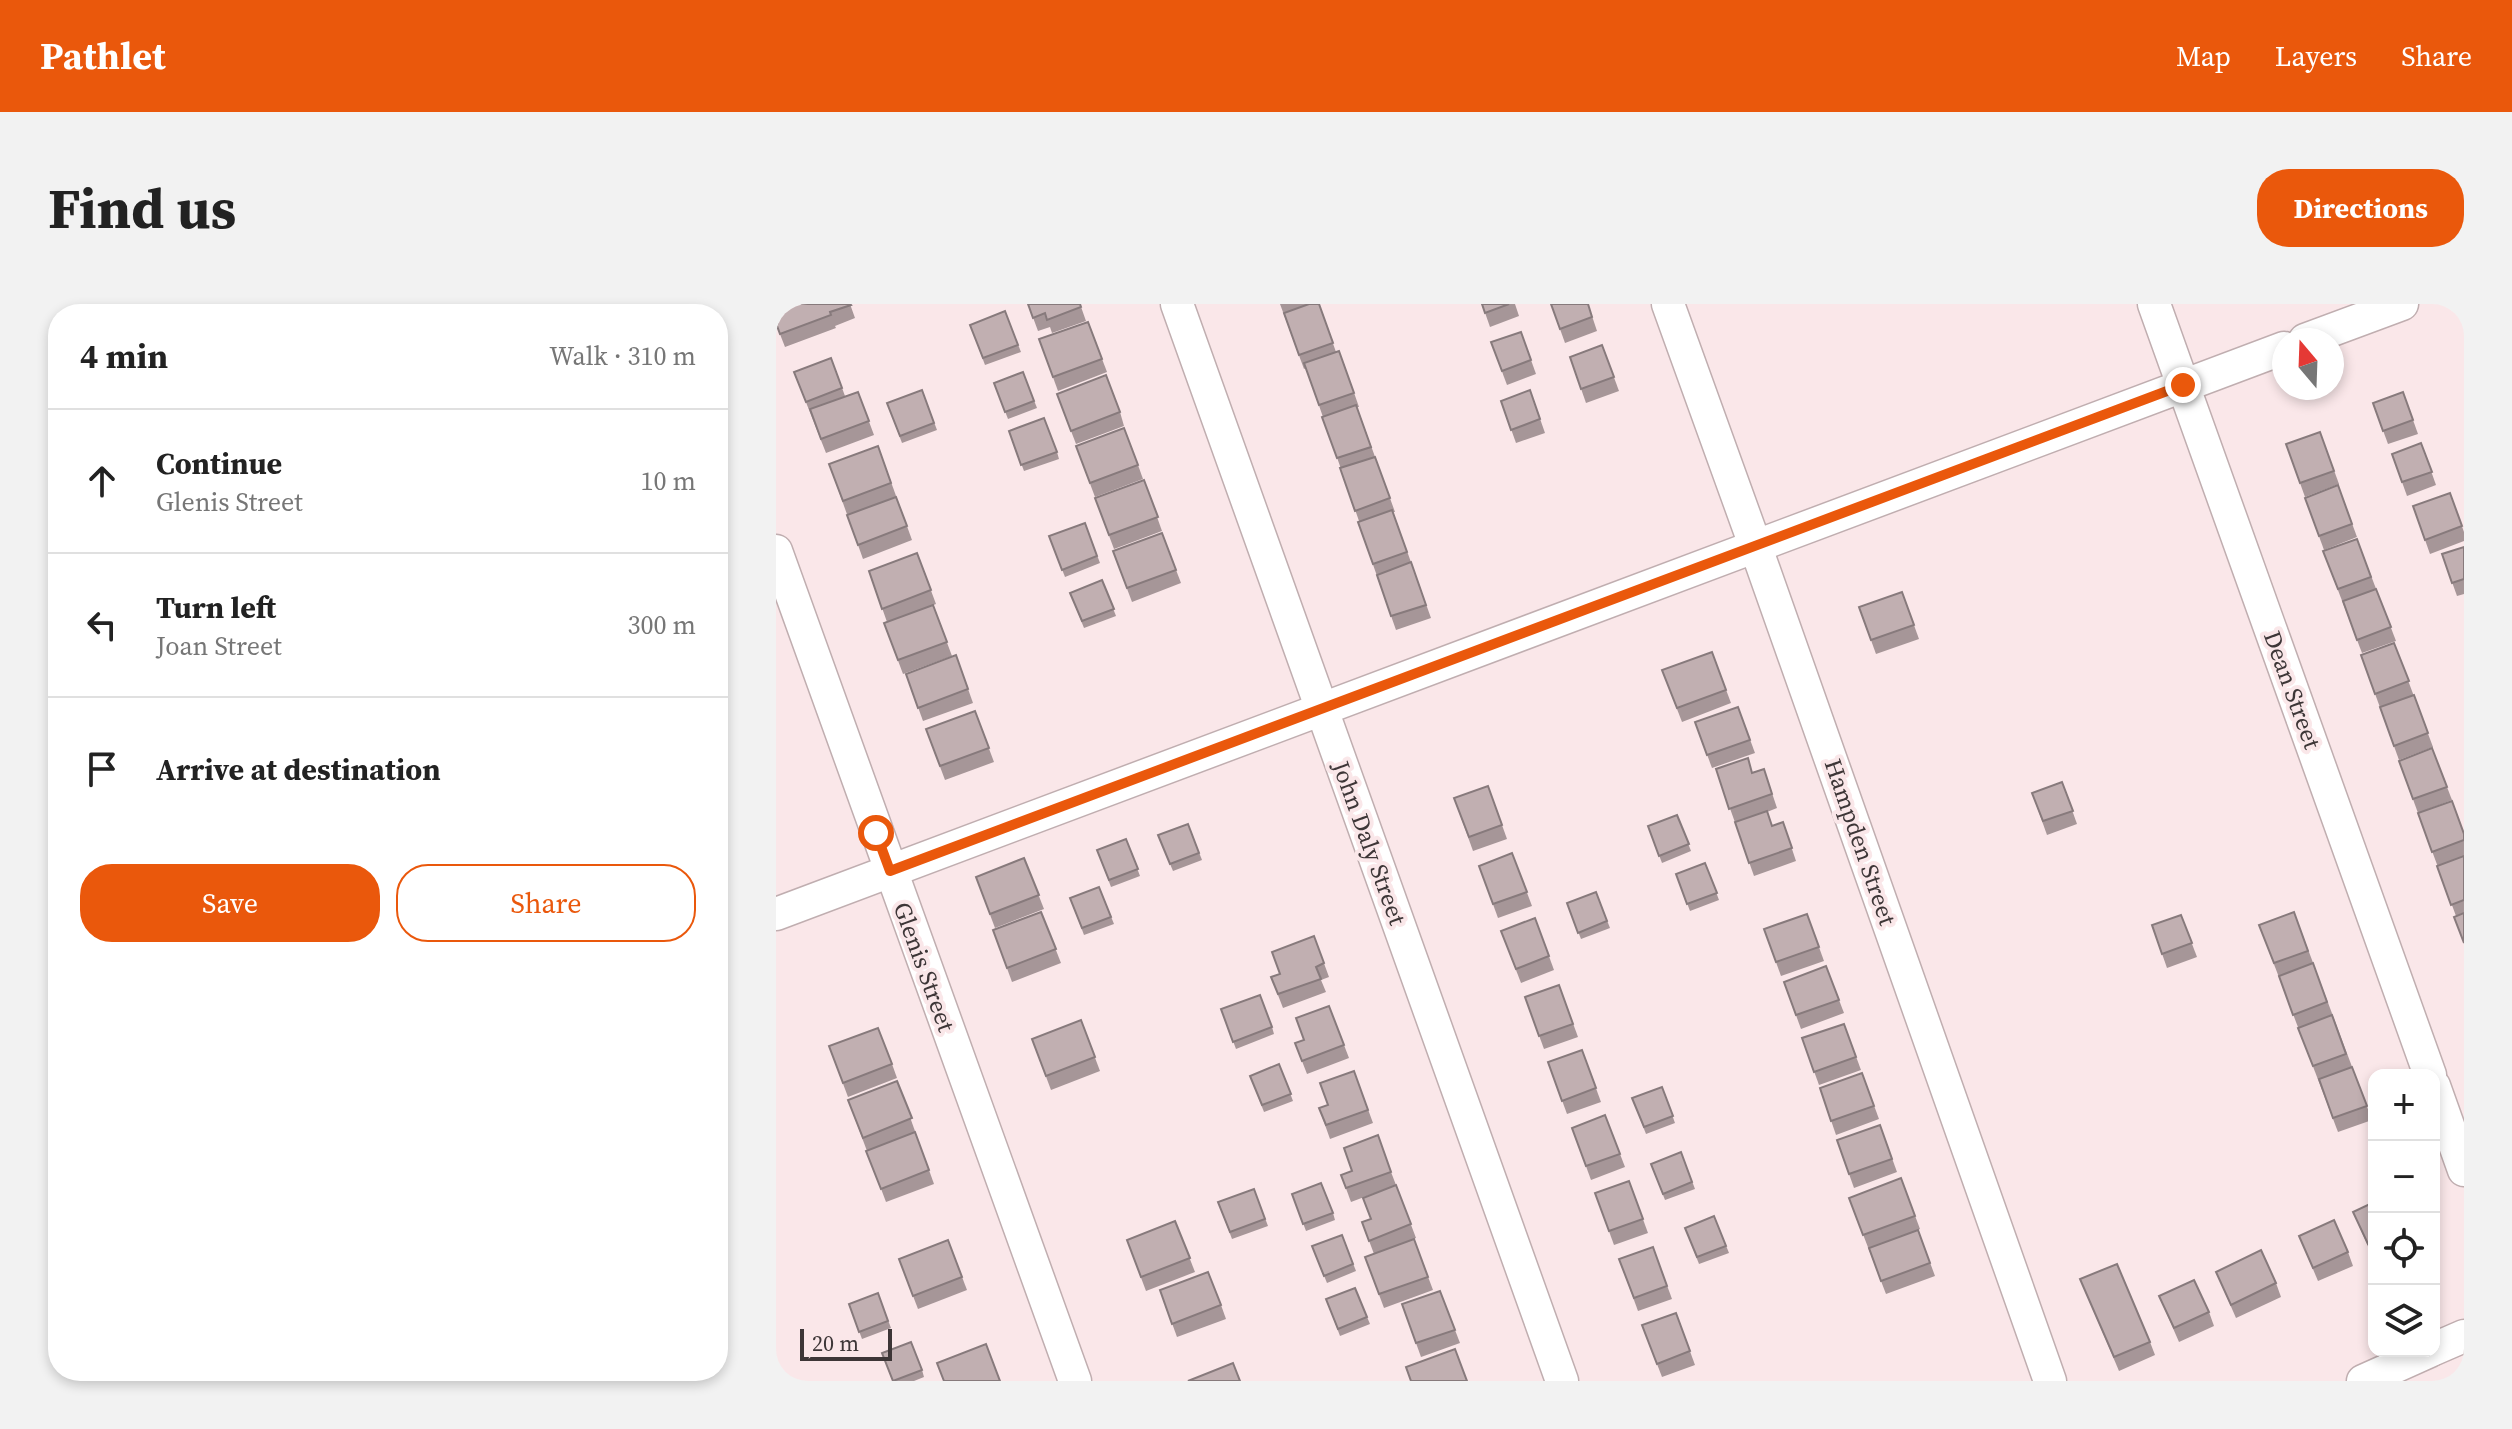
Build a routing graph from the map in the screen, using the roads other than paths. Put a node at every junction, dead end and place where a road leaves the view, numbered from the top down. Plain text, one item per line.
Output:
1 (1177, 304) edge
2 (1668, 304) edge
3 (2154, 304) edge
4 (2402, 304) edge
5 (2337, 328) edge
6 (2272, 352) edge
7 (2183, 385) junction
8 (1755, 545) junction
9 (776, 551) edge
10 (1321, 708) junction
11 (890, 871) junction
12 (776, 914) edge
13 (2428, 1069) edge
14 (2440, 1103) edge
15 (2464, 1170) edge
16 (2464, 1336) edge
17 (2440, 1346) edge
18 (2416, 1357) edge
19 (1075, 1381) edge
20 (1562, 1381) edge
21 (2050, 1381) edge
22 (2363, 1381) edge

1 - 10 street, John Daly Street
2 - 8 street, Hampden Street
3 - 7 street, Dean Street
4 - 5 street
6 - 7 street
7 - 8 street
7 - 13 street, Dean Street
8 - 10 street
8 - 21 street, Hampden Street
9 - 11 street, Glenis Street
10 - 11 street
10 - 20 street, John Daly Street
11 - 12 street
11 - 19 street, Glenis Street
14 - 15 street
16 - 17 street
18 - 22 street

